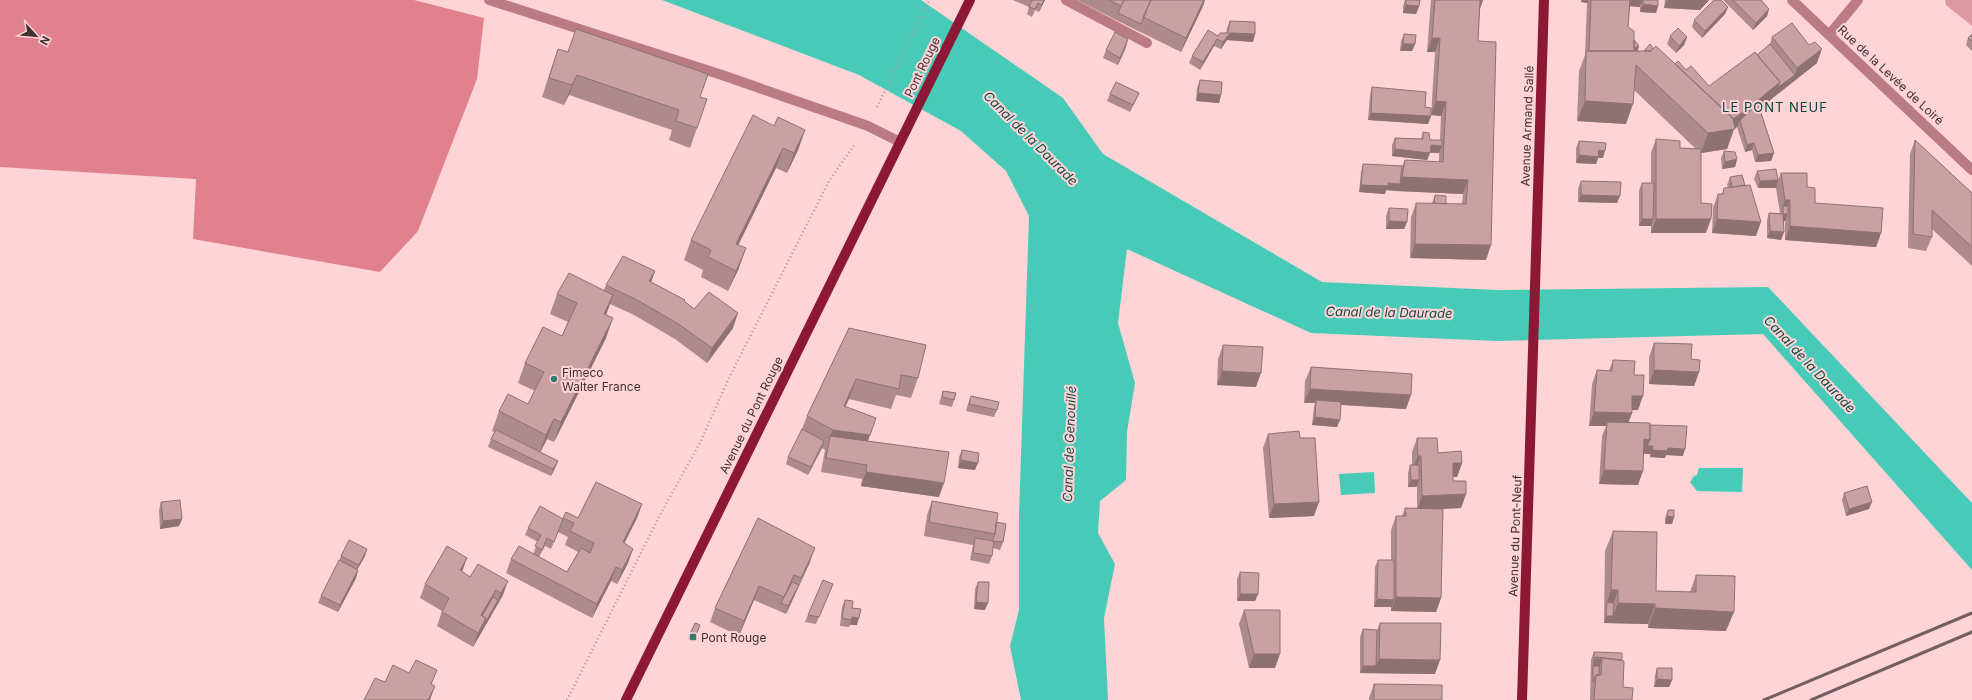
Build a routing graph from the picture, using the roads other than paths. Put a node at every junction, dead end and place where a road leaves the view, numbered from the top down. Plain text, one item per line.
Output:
1 (489, 0) edge
2 (1066, 0) edge
3 (1544, 0) edge
4 (1792, 0) edge
5 (1858, 0) edge
6 (969, 2) edge
7 (1829, 35) junction
8 (1146, 43) dead end
9 (900, 142) junction
10 (1972, 170) edge
11 (1533, 372) joint
12 (626, 700) edge
13 (1522, 700) edge

1 - 9 street
2 - 8 street
3 - 11 main road, Avenue Armand Sallé
4 - 7 street, Rue de la Levée de Loiré
5 - 7 street
6 - 9 main road, Pont Rouge
7 - 10 street, Rue de la Levée de Loiré
9 - 12 main road, Avenue du Pont Rouge
11 - 13 main road, Avenue du Pont-Neuf

